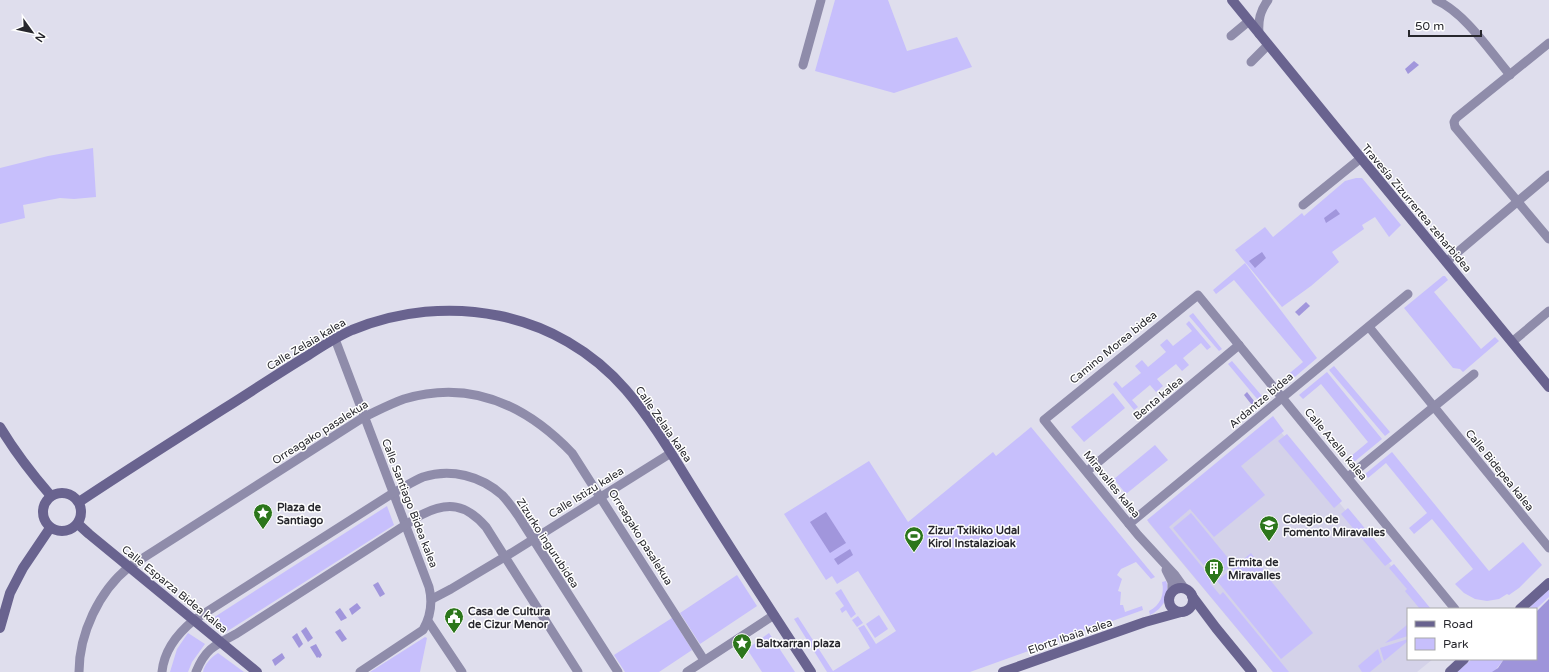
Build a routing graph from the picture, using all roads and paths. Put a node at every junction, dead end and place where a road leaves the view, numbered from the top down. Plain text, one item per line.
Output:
1 (821, 0) edge
2 (1232, 0) edge
3 (1268, 0) edge
4 (1436, 0) edge
5 (1248, 21) junction
6 (1259, 34) junction
7 (1231, 36) dead end
8 (1549, 43) edge
9 (1268, 45) junction
10 (1250, 62) dead end
11 (803, 65) dead end
12 (1510, 74) junction
13 (1361, 158) junction
14 (1549, 175) edge
15 (1518, 202) junction
16 (1303, 205) dead end
17 (1549, 239) edge
18 (1446, 262) junction
19 (1408, 294) dead end
20 (1198, 295) joint
21 (1549, 311) edge
22 (1369, 327) junction
23 (335, 339) junction
24 (1512, 342) junction
25 (1239, 345) junction
26 (1474, 374) dead end
27 (1549, 387) edge
28 (1282, 398) junction
29 (1433, 407) junction
30 (364, 417) junction
31 (1044, 420) joint
32 (0, 427) edge
33 (671, 453) junction
34 (1091, 468) dead end
35 (1348, 477) junction
36 (393, 493) junction
37 (51, 496) junction
38 (601, 497) junction
39 (79, 502) junction
40 (78, 524) junction
41 (1129, 524) junction
42 (405, 525) junction
43 (50, 528) junction
44 (533, 540) junction
45 (1549, 548) edge
46 (505, 557) junction
47 (1163, 563) junction
48 (129, 567) junction
49 (1549, 583) edge
50 (1185, 589) junction
51 (1170, 596) junction
52 (1192, 596) junction
53 (432, 599) junction
54 (1454, 608) edge
55 (1521, 608) edge
56 (1183, 612) junction
57 (774, 615) junction
58 (194, 620) junction
59 (428, 621) junction
60 (1145, 622) junction
61 (0, 628) edge
62 (1216, 628) junction
63 (220, 642) junction
64 (704, 660) junction
65 (1454, 660) edge
66 (1463, 660) edge
67 (79, 672) edge
68 (162, 672) edge
69 (196, 672) edge
70 (257, 672) edge
71 (360, 672) edge
72 (462, 672) edge
73 (578, 672) edge
74 (618, 672) edge
75 (687, 672) edge
76 (811, 672) edge
77 (1003, 672) edge
78 (1252, 672) edge
79 (1450, 672) edge

1 - 11 street
2 - 5 street, Travesía Zizurrertea zeharbidea
3 - 6 street
4 - 12 street
5 - 6 street, Travesía Zizurrertea zeharbidea
5 - 7 street
6 - 9 street, Travesía Zizurrertea zeharbidea
8 - 12 street
9 - 10 street
9 - 13 street, Travesía Zizurrertea zeharbidea
12 - 15 street
13 - 16 street
13 - 18 street, Travesía Zizurrertea zeharbidea
14 - 15 street
15 - 17 street
15 - 18 street
18 - 24 street, Travesía Zizurrertea zeharbidea
19 - 22 street, Ardantze bidea
20 - 25 street, Calle Azella kalea
20 - 31 street, Camino Morea bidea
21 - 24 street
22 - 28 street, Ardantze bidea
22 - 29 street, Calle Bidepea kalea
23 - 30 street, Calle Santiago Bidea kalea
23 - 33 street, Calle Zelaia kalea
23 - 39 street, Calle Zelaia kalea
24 - 27 street, Travesía Zizurrertea zeharbidea
25 - 28 street, Calle Azella kalea
25 - 34 street, Benta kalea
26 - 29 street
28 - 35 street, Calle Azella kalea
28 - 41 street, Ardantze bidea
29 - 35 street
29 - 45 street, Calle Bidepea kalea
30 - 36 street, Calle Santiago Bidea kalea
30 - 38 street, Orreagako pasalekua
30 - 48 street, Orreagako pasalekua
31 - 41 street, Miravalles kalea
32 - 37 street
33 - 38 street, Calle Istizu kalea
33 - 57 street, Calle Zelaia kalea
35 - 54 street, Calle Azella kalea
36 - 42 street, Calle Santiago Bidea kalea
36 - 44 street, Zizurko ingurubidea
36 - 58 street, Zizurko ingurubidea
37 - 39 street
37 - 43 street
38 - 44 street, Calle Istizu kalea
38 - 64 street, Orreagako pasalekua
39 - 40 street
40 - 43 street
40 - 48 street, Calle Esparza Bidea kalea
41 - 47 street, Miravalles kalea
42 - 46 street
42 - 53 street, Calle Santiago Bidea kalea
42 - 63 street
43 - 61 street
44 - 46 street, Calle Istizu kalea
44 - 74 street, Zizurko ingurubidea
46 - 53 street, Calle Istizu kalea
46 - 73 street
47 - 50 street, Miravalles kalea
47 - 51 street, Miravalles kalea
48 - 58 street, Calle Esparza Bidea kalea
48 - 67 street, Orreagako pasalekua
49 - 55 street
50 - 51 street
50 - 52 street
51 - 56 street
51 - 60 street, Elortz Ibaia kalea
52 - 56 street
52 - 62 street
53 - 59 street
56 - 60 street, Elortz Ibaia kalea
56 - 62 street
57 - 64 street
57 - 76 street, Calle Zelaia kalea
58 - 63 street, Calle Esparza Bidea kalea
58 - 68 street, Zizurko ingurubidea
59 - 71 street
59 - 72 street
60 - 77 street, Elortz Ibaia kalea
62 - 78 street
63 - 69 street
63 - 70 street, Calle Esparza Bidea kalea
64 - 75 street
65 - 79 street
66 - 79 street

